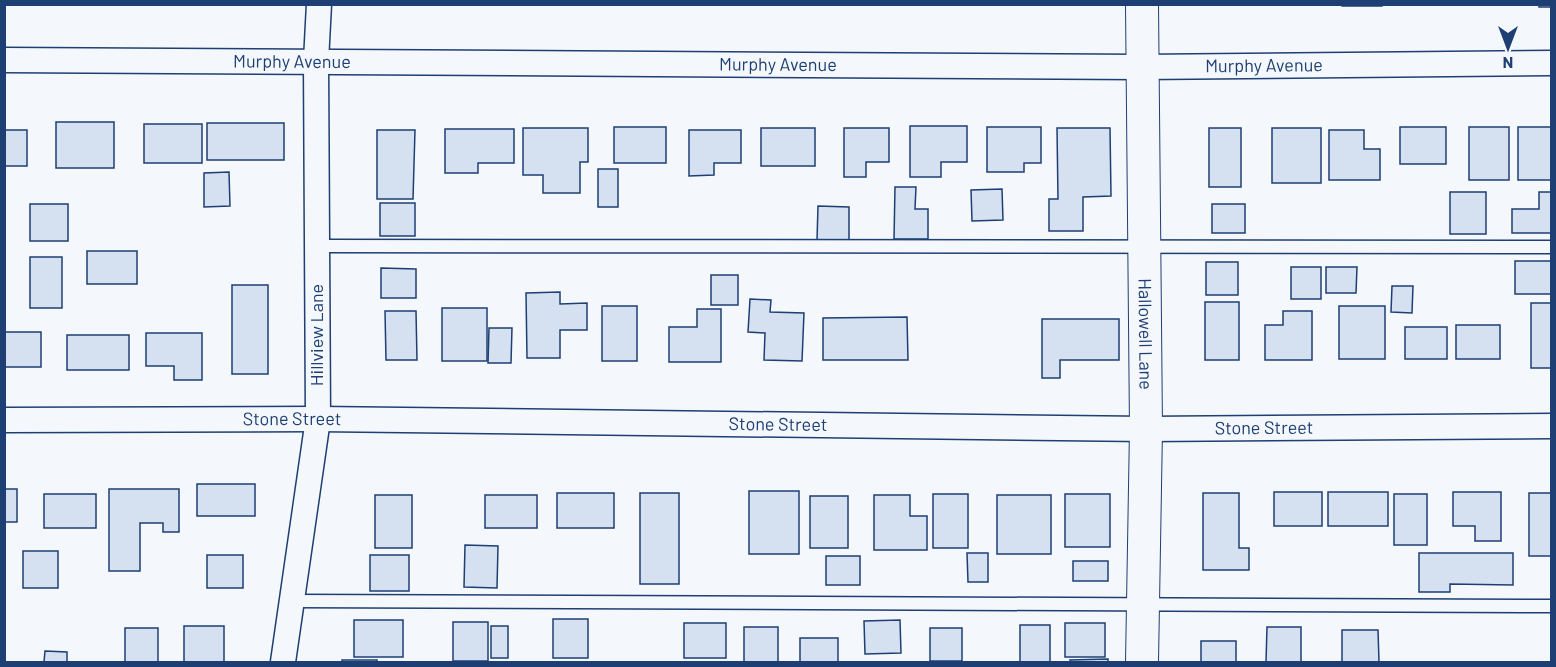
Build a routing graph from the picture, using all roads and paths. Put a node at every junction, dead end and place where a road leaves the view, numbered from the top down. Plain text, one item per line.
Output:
1 (319, 4) edge
2 (1142, 4) edge
3 (4, 60) edge
4 (316, 61) junction
5 (1551, 63) edge
6 (1141, 67) junction
7 (317, 246) junction
8 (1551, 247) edge
9 (1144, 248) junction
10 (318, 419) junction
11 (4, 420) edge
12 (1551, 426) edge
13 (1146, 429) junction
14 (292, 601) junction
15 (1143, 606) junction
16 (1551, 606) edge
17 (283, 663) edge
18 (1142, 663) edge

1 - 4 street, Hillview Lane
2 - 6 street, Hallowell Lane
3 - 4 street, Murphy Avenue
4 - 6 street, Murphy Avenue
4 - 7 street, Hillview Lane
5 - 6 street, Murphy Avenue
6 - 9 street, Hallowell Lane
7 - 9 lane
7 - 10 street, Hillview Lane
8 - 9 lane
9 - 13 street, Hallowell Lane
10 - 11 street, Stone Street
10 - 13 street, Stone Street
10 - 14 street, Hillview Lane
12 - 13 street, Stone Street
13 - 15 street, Hallowell Lane
14 - 15 lane
14 - 17 street, Hillview Lane
15 - 16 lane
15 - 18 street, Hallowell Lane

